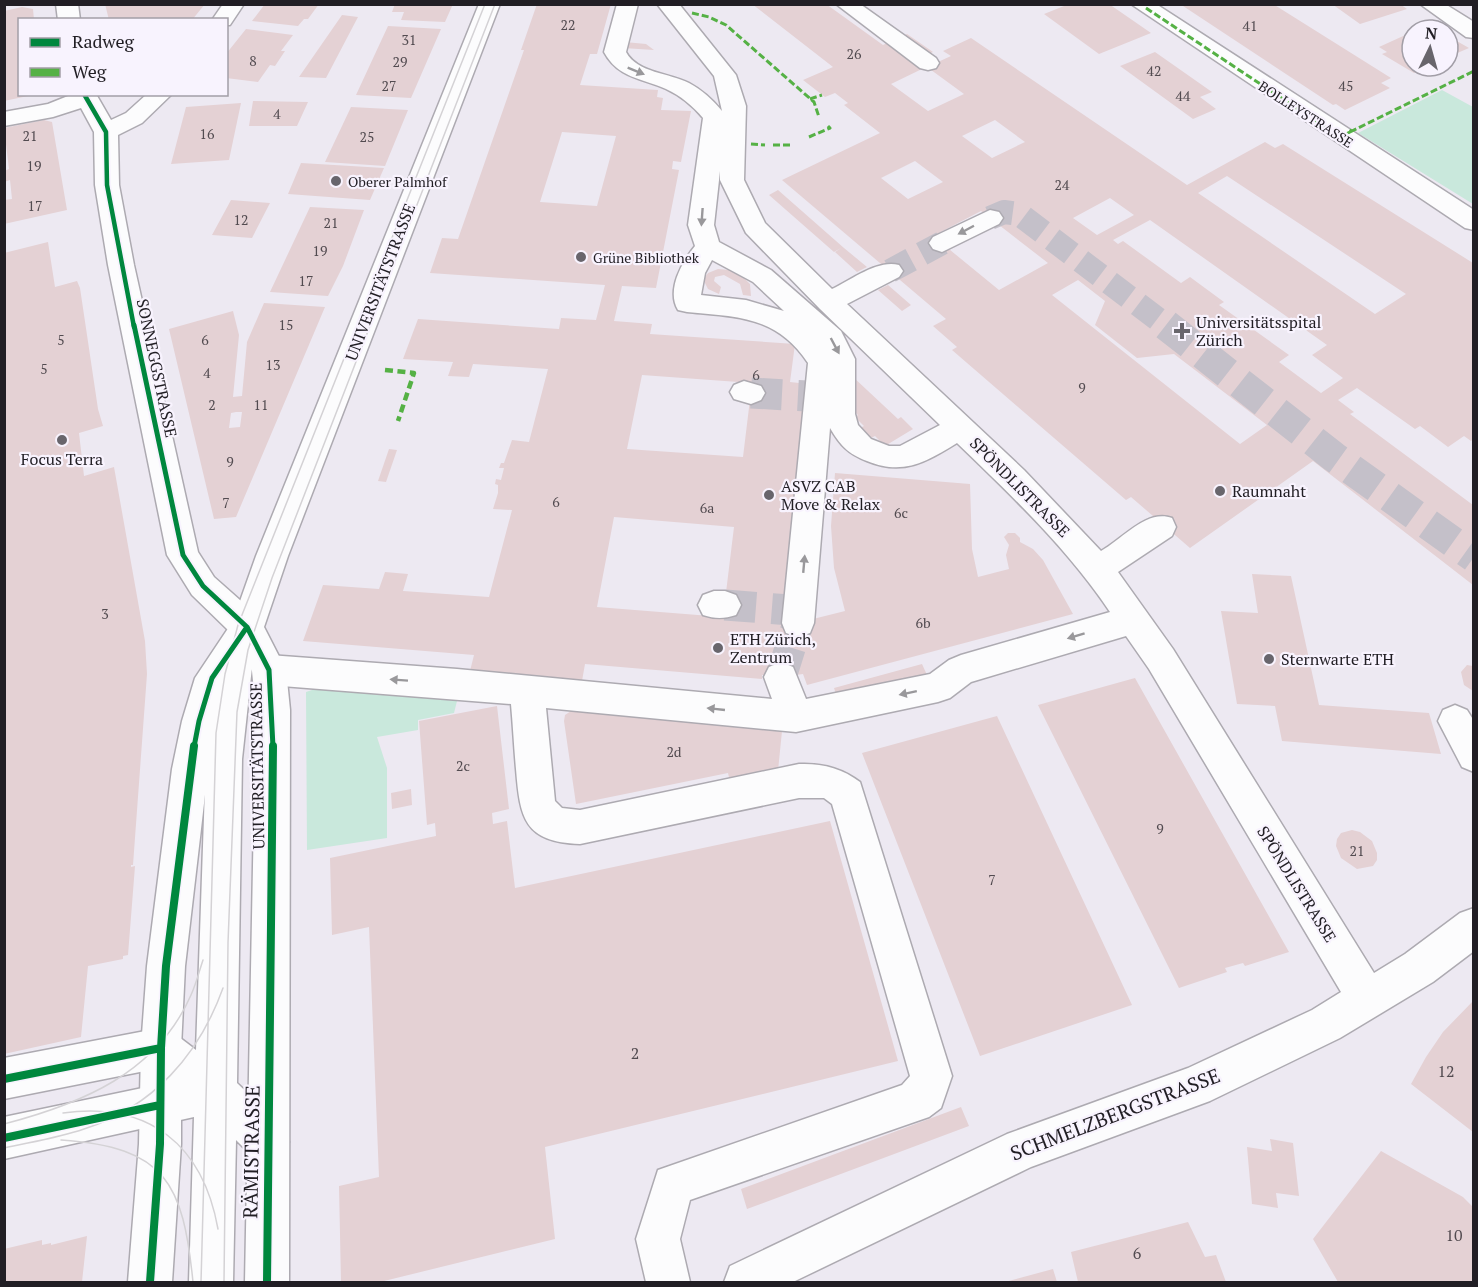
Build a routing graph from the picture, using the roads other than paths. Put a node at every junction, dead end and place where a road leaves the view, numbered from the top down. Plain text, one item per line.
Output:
1 (234, 4) edge
2 (490, 4) edge
3 (628, 4) edge
4 (667, 4) edge
5 (846, 4) edge
6 (1141, 4) edge
7 (1430, 4) edge
8 (224, 18) edge
9 (1473, 33) edge
10 (928, 63) dead end
11 (159, 96) edge
12 (85, 97) edge
13 (4, 119) edge
14 (106, 132) junction
15 (990, 218) tunnel mouth
16 (1473, 222) edge
17 (942, 243) tunnel mouth
18 (717, 252) junction
19 (890, 271) tunnel mouth
20 (839, 298) junction
21 (943, 437) junction
22 (1161, 527) dead end
23 (1097, 567) junction
24 (1124, 610) junction
25 (796, 615) tunnel mouth
26 (247, 627) junction
27 (269, 670) junction
28 (781, 677) tunnel mouth
29 (527, 691) junction
30 (796, 717) junction
31 (1455, 721) dead end
32 (1473, 756) edge
33 (1473, 927) edge
34 (1368, 1000) junction
35 (270, 1023) joint
36 (161, 1048) junction
37 (4, 1079) edge
38 (215, 1091) junction
39 (160, 1105) junction
40 (4, 1138) edge
41 (268, 1142) junction
42 (150, 1282) edge
43 (211, 1282) edge
44 (267, 1282) edge
45 (668, 1282) edge
46 (746, 1282) edge

1 - 8 street
2 - 26 street, UNIVERSITÄTSTRASSE
3 -> 18 street
4 - 20 street, SPÖNDLISTRASSE
5 - 10 street
6 - 16 street, BOLLEYSTRASSE
7 - 9 street
11 - 14 street
12 - 13 street
12 - 14 street
14 - 26 street, SONNEGGSTRASSE
15 -> 17 street
18 -> 21 street
25 -> 18 street
19 - 20 street
20 - 21 street, SPÖNDLISTRASSE
21 - 23 street, SPÖNDLISTRASSE
22 - 23 street
23 - 24 street, SPÖNDLISTRASSE
24 -> 30 street
24 - 34 street, SPÖNDLISTRASSE
26 - 27 street, UNIVERSITÄTSTRASSE
26 - 36 street, UNIVERSITÄTSTRASSE
26 - 38 street, UNIVERSITÄTSTRASSE
29 -> 27 street
27 - 35 street, UNIVERSITÄTSTRASSE
28 - 30 street
30 -> 29 street
29 - 45 street
31 - 32 street
33 - 34 street, SCHMELZBERGSTRASSE
34 - 46 street, SCHMELZBERGSTRASSE
35 - 41 street, RÄMISTRASSE
36 - 37 street
36 - 38 street
36 - 39 street
38 - 39 street
38 - 41 street
38 - 43 street, UNIVERSITÄTSTRASSE
39 - 40 street
39 - 42 street
41 - 44 street, RÄMISTRASSE

